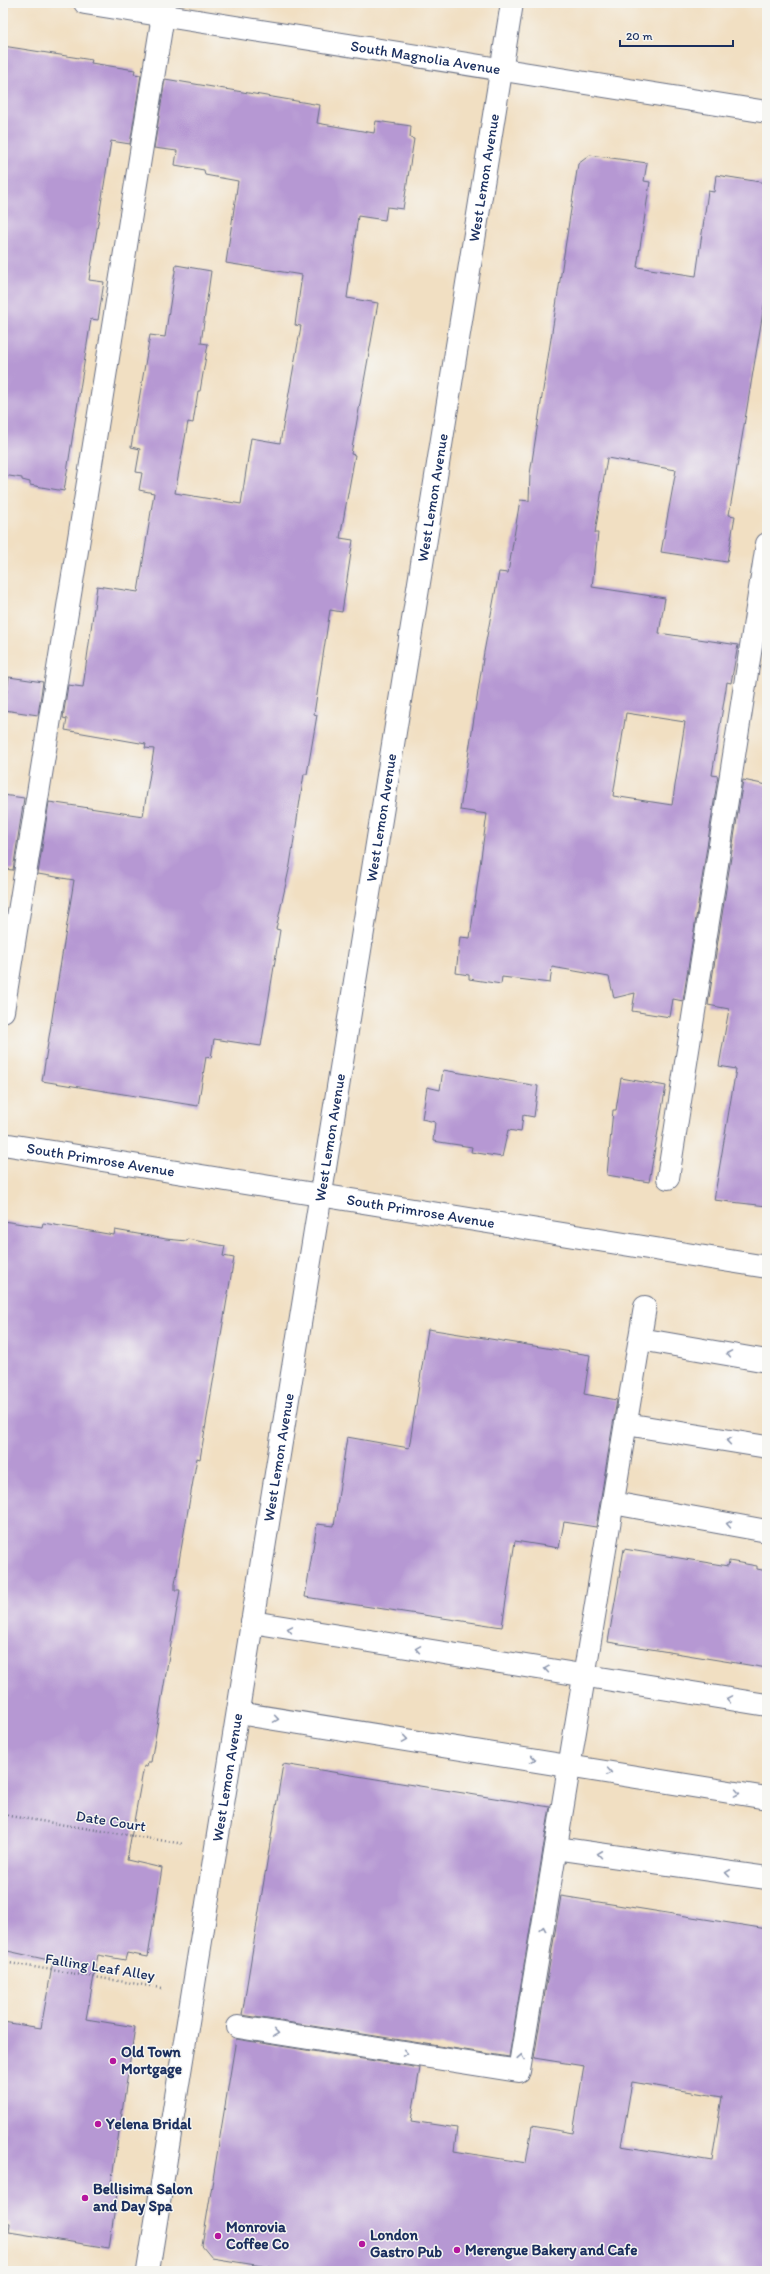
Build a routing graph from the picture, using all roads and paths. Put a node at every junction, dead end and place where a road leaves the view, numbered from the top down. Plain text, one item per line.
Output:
1 (85, 3) edge
2 (512, 3) edge
3 (164, 9) edge
4 (501, 69) junction
5 (767, 112) edge
6 (767, 544) edge
7 (3, 1011) edge
8 (3, 1144) edge
9 (668, 1178) dead end
10 (320, 1194) junction
11 (767, 1267) edge
12 (645, 1307) dead end
13 (640, 1339) junction
14 (767, 1361) edge
15 (626, 1424) junction
16 (767, 1447) edge
17 (613, 1503) junction
18 (767, 1531) edge
19 (252, 1622) junction
20 (586, 1675) junction
21 (767, 1705) edge
22 (238, 1713) junction
23 (571, 1765) junction
24 (767, 1798) edge
25 (3, 1815) edge
26 (556, 1848) junction
27 (216, 1849) junction
28 (767, 1878) edge
29 (3, 1962) edge
30 (193, 1993) junction
31 (238, 2027) dead end
32 (148, 2271) edge

1 - 3 street, South Magnolia Avenue
2 - 4 street, West Lemon Avenue
3 - 4 street, South Magnolia Avenue
3 - 7 street
4 - 5 street, South Magnolia Avenue
4 - 10 street, West Lemon Avenue
6 - 9 street
8 - 10 street, South Primrose Avenue
10 - 11 street, South Primrose Avenue
10 - 19 street, West Lemon Avenue
12 - 13 street
14 -> 13 street
13 - 15 street
16 -> 15 street
15 - 17 street
18 -> 17 street
17 - 20 street
20 -> 19 street
19 - 22 street, West Lemon Avenue
21 -> 20 street
20 - 23 street
22 -> 23 street
22 - 27 street, West Lemon Avenue
23 -> 24 street
23 - 26 street
25 - 27 path, Date Court
28 -> 26 street
31 -> 26 street
27 - 30 street, West Lemon Avenue
29 - 30 path, Falling Leaf Alley
30 - 32 street, West Lemon Avenue

